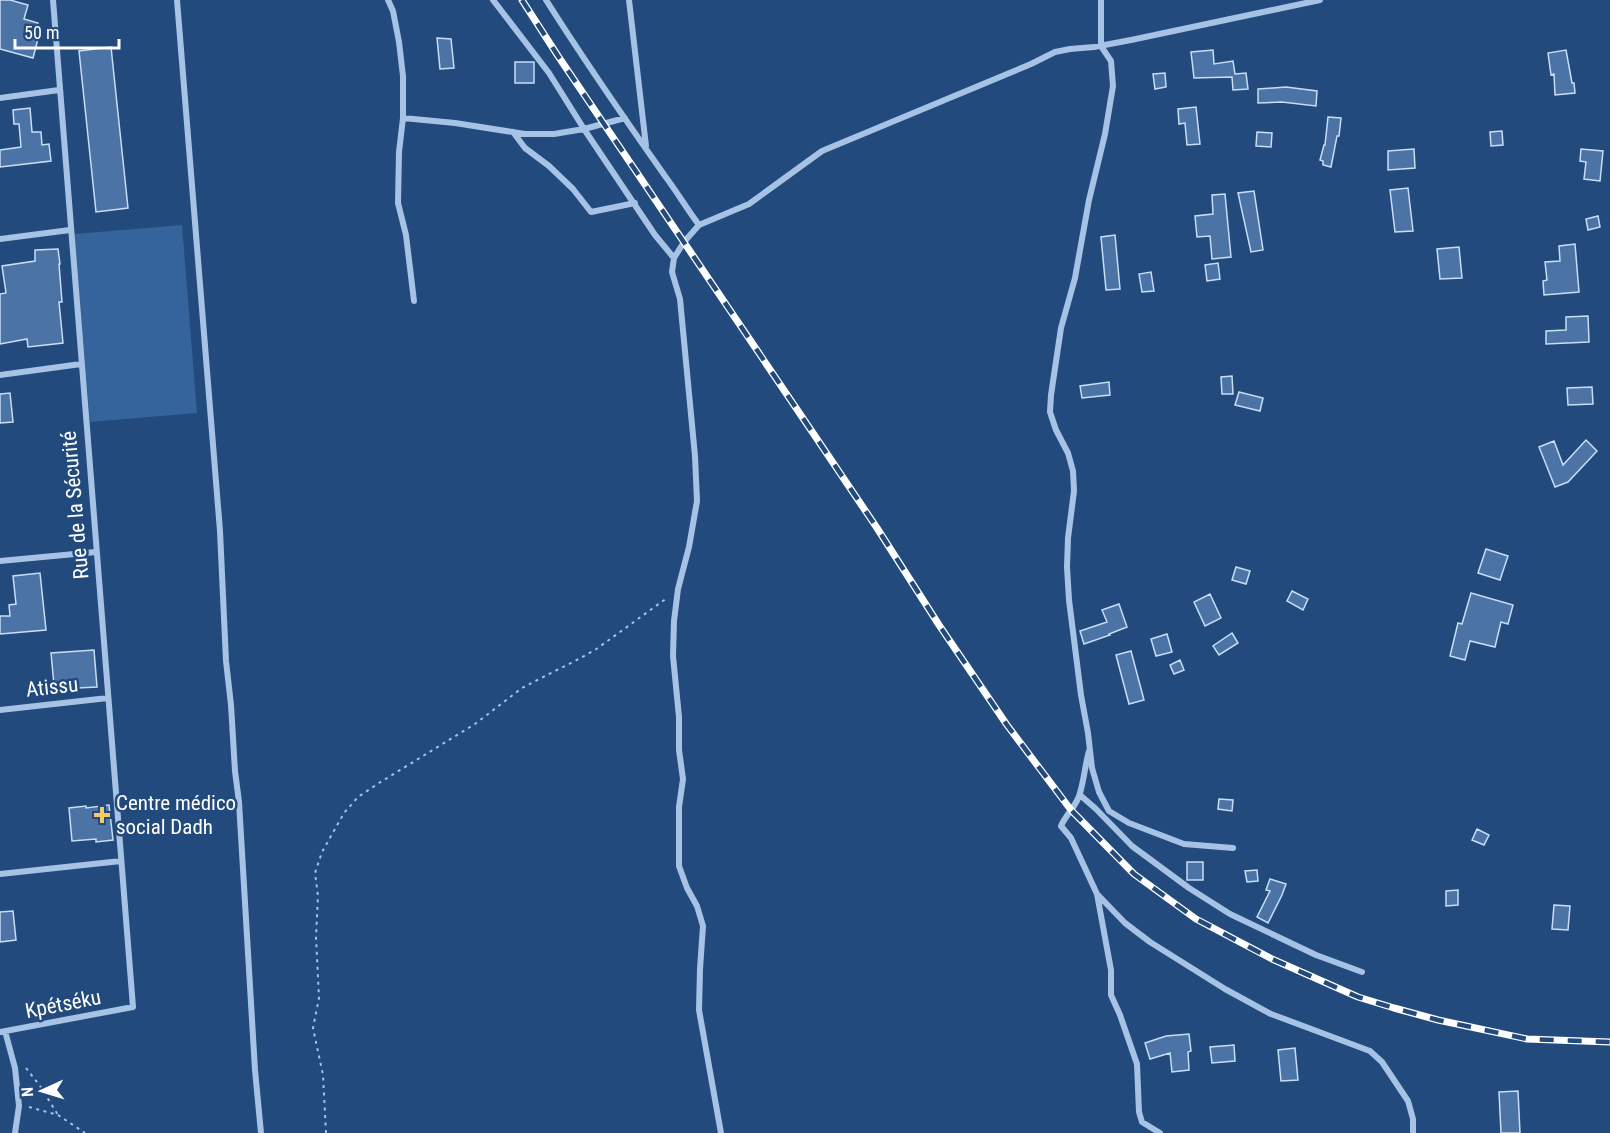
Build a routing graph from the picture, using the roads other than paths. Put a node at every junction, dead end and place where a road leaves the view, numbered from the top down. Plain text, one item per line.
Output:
1 (52, 0) edge
2 (177, 0) edge
3 (388, 0) edge
4 (494, 0) edge
5 (546, 0) edge
6 (629, 0) edge
7 (1101, 0) edge
8 (1320, 0) edge
9 (1101, 46) junction
10 (59, 90) junction
11 (0, 98) edge
12 (403, 118) junction
13 (625, 118) junction
14 (584, 129) junction
15 (513, 132) junction
16 (646, 150) junction
17 (635, 203) junction
18 (699, 225) junction
19 (70, 230) junction
20 (0, 239) edge
21 (674, 258) junction
22 (414, 301) dead end
23 (81, 364) junction
24 (0, 375) edge
25 (96, 552) junction
26 (0, 561) edge
27 (108, 698) junction
28 (0, 710) edge
29 (1090, 748) junction
30 (1080, 795) junction
31 (1233, 848) dead end
32 (121, 861) junction
33 (0, 874) edge
34 (1097, 894) junction
35 (1362, 972) dead end
36 (133, 1007) joint
37 (3, 1031) edge
38 (15, 1133) edge
39 (261, 1133) edge
40 (722, 1133) edge
41 (1160, 1133) edge
42 (1413, 1133) edge

1 - 10 street, Rue de la Sécurité
2 - 39 street
3 - 12 street
4 - 14 street
5 - 13 street
6 - 16 street
7 - 9 street
8 - 9 street
9 - 18 street
9 - 29 street
10 - 11 street
10 - 19 street, Rue de la Sécurité
12 - 15 street
12 - 22 street
13 - 14 street
13 - 16 street
14 - 15 street
14 - 17 street
15 - 17 street
16 - 18 street
17 - 21 street
18 - 21 street
19 - 20 street
19 - 23 street, Rue de la Sécurité
21 - 40 street
23 - 24 street
23 - 25 street, Rue de la Sécurité
25 - 26 street
25 - 27 street, Rue de la Sécurité
27 - 28 street, Atissu
27 - 32 street, Rue de la Sécurité
29 - 30 street
29 - 31 street
30 - 34 street
30 - 35 street
32 - 33 street
32 - 36 street, Rue de la Sécurité
34 - 41 street
34 - 42 street
36 - 37 street, Kpétséku
37 - 38 street

